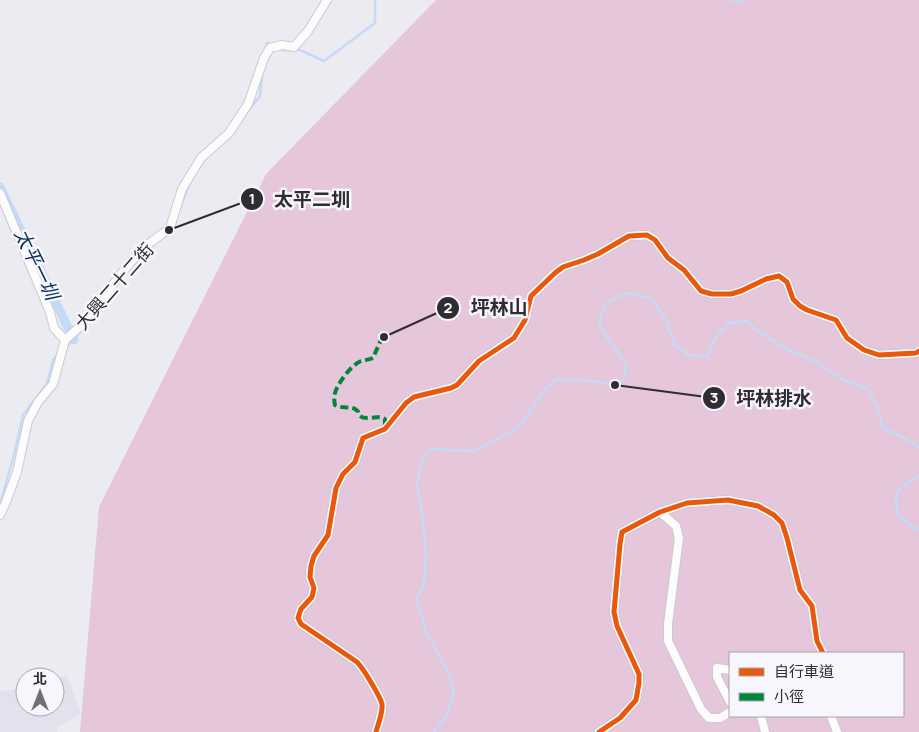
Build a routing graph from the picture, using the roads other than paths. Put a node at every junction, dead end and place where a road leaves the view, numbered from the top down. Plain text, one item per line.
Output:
1 (327, 0) edge
2 (0, 193) edge
3 (65, 340) junction
4 (919, 351) edge
5 (660, 512) junction
6 (0, 514) edge
7 (822, 652) edge
8 (729, 670) edge
9 (729, 700) edge
10 (729, 713) edge
11 (761, 717) edge
12 (831, 717) edge
13 (376, 732) edge
14 (599, 732) edge
15 (765, 732) edge
16 (837, 732) edge

1 - 3 street, 大興二十二街
2 - 3 street
3 - 6 street
4 - 13 street
5 - 7 street
5 - 10 street
5 - 14 street
8 - 9 street
11 - 15 street
12 - 16 street

